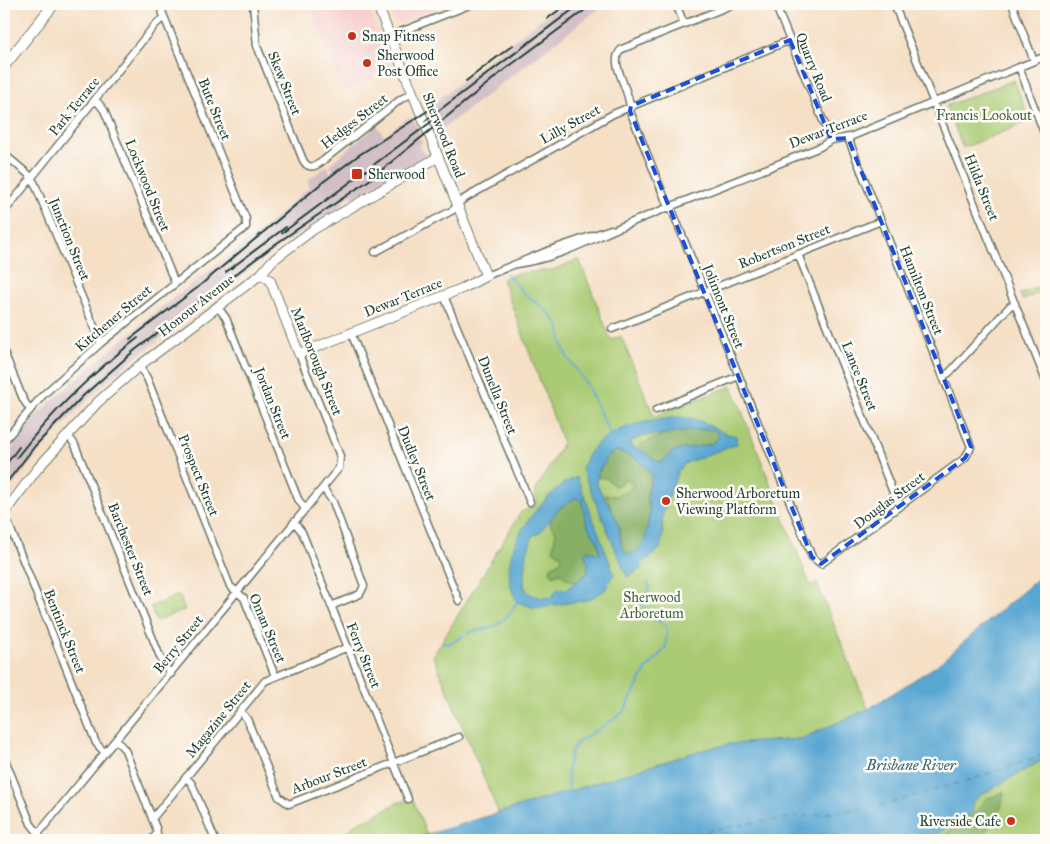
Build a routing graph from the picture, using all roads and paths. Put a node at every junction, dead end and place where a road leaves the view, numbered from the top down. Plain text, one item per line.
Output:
1 (54, 4) edge
2 (159, 4) edge
3 (253, 4) edge
4 (377, 4) edge
5 (472, 4) edge
6 (676, 4) edge
7 (734, 4) edge
8 (775, 4) edge
9 (894, 4) edge
10 (1012, 4) edge
11 (164, 17) junction
12 (684, 24) junction
13 (390, 36) junction
14 (790, 40) junction
15 (1046, 56) edge
16 (1034, 61) junction
17 (4, 66) edge
18 (1018, 67) junction
19 (413, 93) junction
20 (95, 99) junction
21 (934, 101) junction
22 (631, 106) junction
23 (848, 138) junction
24 (1046, 138) edge
25 (831, 140) junction
26 (4, 154) edge
27 (438, 157) junction
28 (310, 166) joint
29 (31, 178) junction
30 (457, 205) junction
31 (670, 207) junction
32 (4, 212) edge
33 (882, 221) junction
34 (247, 225) joint
35 (374, 252) dead end
36 (798, 254) junction
37 (261, 274) junction
38 (486, 276) junction
39 (176, 283) junction
40 (705, 291) junction
41 (444, 296) junction
42 (1015, 303) junction
43 (217, 306) junction
44 (612, 329) dead end
45 (351, 333) junction
46 (100, 343) junction
47 (4, 352) edge
48 (299, 354) junction
49 (139, 366) junction
50 (739, 376) junction
51 (943, 376) junction
52 (1046, 381) edge
53 (30, 410) junction
54 (656, 410) dead end
55 (68, 435) junction
56 (4, 441) edge
57 (970, 452) joint
58 (341, 463) joint
59 (323, 488) junction
60 (530, 502) dead end
61 (901, 506) junction
62 (305, 509) junction
63 (4, 513) edge
64 (4, 517) edge
65 (294, 522) junction
66 (819, 564) joint
67 (237, 592) junction
68 (459, 601) dead end
69 (331, 606) junction
70 (348, 647) junction
71 (170, 674) junction
72 (275, 676) junction
73 (240, 712) junction
74 (459, 737) dead end
75 (116, 740) junction
76 (104, 753) junction
77 (4, 757) edge
78 (394, 763) junction
79 (186, 777) junction
80 (408, 799) dead end
81 (152, 819) junction
82 (39, 834) junction
83 (33, 840) edge
84 (152, 840) edge
85 (215, 840) edge

1 - 17 main road
2 - 11 street, Bute Street
3 - 28 street, Skew Street
4 - 13 street, Sherwood Road
5 - 13 street
6 - 12 street
7 - 12 street
8 - 14 street, Quarry Road
9 - 21 street, Hilda Street
10 - 16 street
11 - 20 street, Park Terrace
11 - 34 street, Bute Street
12 - 22 street, Jolimont Street
13 - 19 street, Sherwood Road
14 - 22 street, Lilly Street
14 - 25 street, Quarry Road
15 - 16 street, Dewar Terrace
16 - 18 street, Dewar Terrace
18 - 21 street, Dewar Terrace
18 - 24 street
19 - 27 street, Sherwood Road
19 - 28 street, Hedges Street
20 - 29 street, Park Terrace
20 - 39 street, Lockwood Street
21 - 23 street, Dewar Terrace
21 - 42 street, Hilda Street
22 - 30 street, Lilly Street
22 - 31 street, Jolimont Street
23 - 25 street, Dewar Terrace
23 - 33 street, Hamilton Street
25 - 31 street, Dewar Terrace
26 - 29 street, Junction Street
27 - 30 street, Sherwood Road
27 - 37 street, Honour Avenue
29 - 32 street, Park Terrace
29 - 46 street, Junction Street
30 - 35 street, Lilly Street
30 - 38 street, Sherwood Road
31 - 38 street, Dewar Terrace
31 - 40 street, Jolimont Street
33 - 36 street, Robertson Street
33 - 51 street, Hamilton Street
34 - 39 street, Kitchener Street
36 - 40 street, Robertson Street
36 - 61 street, Lance Street
37 - 43 street, Honour Avenue
37 - 48 street, Marlborough Street
38 - 41 street, Dewar Terrace
39 - 46 street, Kitchener Street
40 - 44 street, Robertson Street
40 - 50 street, Jolimont Street
41 - 45 street, Dewar Terrace
41 - 60 street, Dunella Street
42 - 51 street
42 - 52 street, Hilda Street
43 - 49 street, Honour Avenue
43 - 62 street, Jordan Street
45 - 48 street, Dewar Terrace
45 - 68 street, Dudley Street
46 - 53 street, Kitchener Street
47 - 53 street
48 - 58 street, Marlborough Street
49 - 55 street, Honour Avenue
49 - 67 street, Prospect Street
50 - 54 street
50 - 66 street, Jolimont Street
51 - 57 street, Hamilton Street
53 - 56 street, Kitchener Street
55 - 63 street, Honour Avenue
55 - 71 street, Barchester Street
57 - 61 street, Douglas Street
58 - 59 street, Berry Street
59 - 62 street, Berry Street
59 - 69 street
61 - 66 street, Douglas Street
62 - 65 street, Berry Street
64 - 76 street, Bentinck Street
65 - 67 street, Berry Street
65 - 69 street, Ferry Street
67 - 71 street, Berry Street
67 - 72 street, Oman Street
69 - 70 street, Ferry Street
70 - 72 street, Magazine Street
70 - 78 street, Ferry Street
71 - 75 street, Berry Street
72 - 73 street, Magazine Street
73 - 78 street, Arbour Street
73 - 79 street, Magazine Street
74 - 78 street
75 - 76 street, Berry Street
75 - 81 street
76 - 82 street, Berry Street
77 - 82 street
78 - 80 street, Ferry Street
79 - 81 street, Magazine Street
79 - 85 street
81 - 84 street
82 - 83 street, Berry Street

